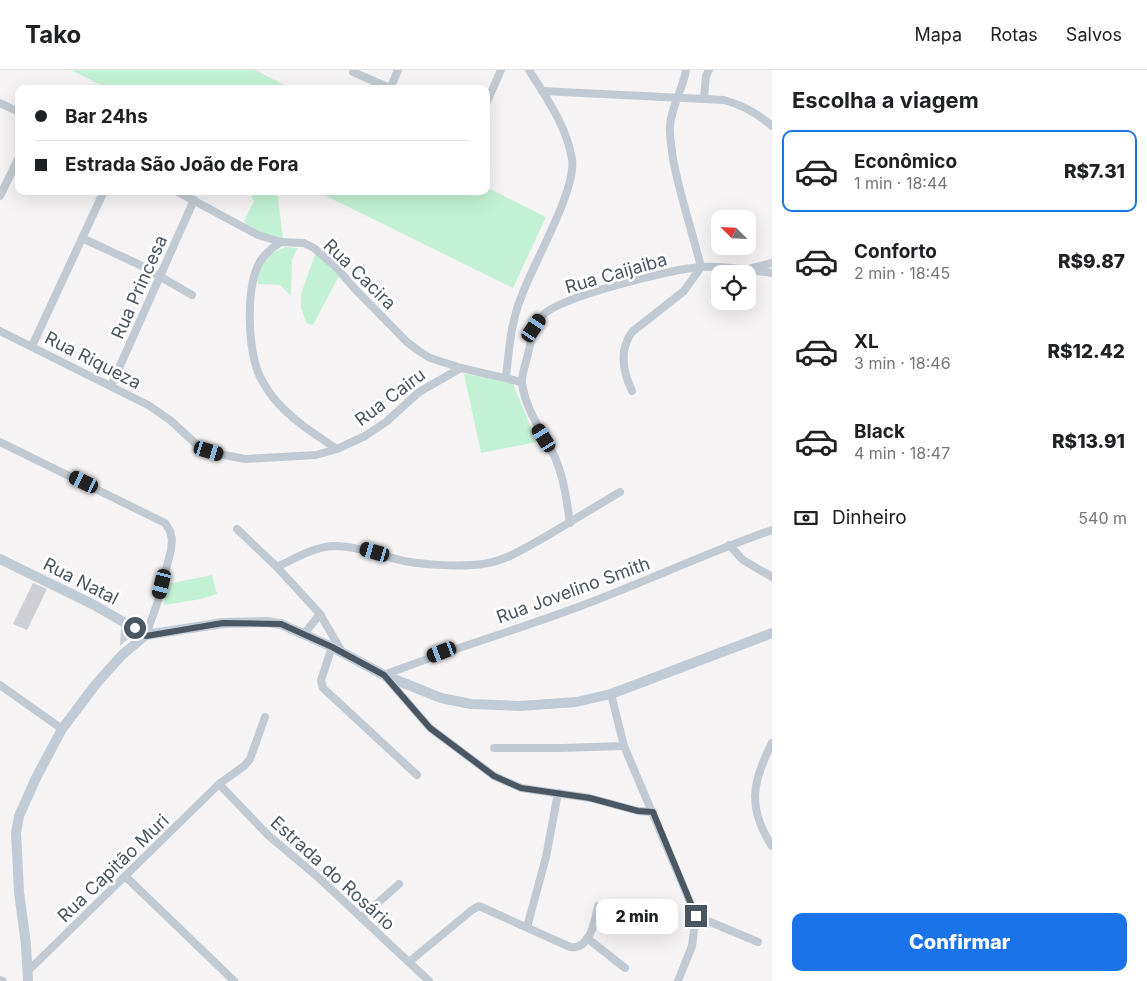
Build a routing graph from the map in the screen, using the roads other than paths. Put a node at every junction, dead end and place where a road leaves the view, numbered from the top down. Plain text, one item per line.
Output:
1 (398, 70) edge
2 (501, 70) edge
3 (529, 70) edge
4 (686, 70) edge
5 (709, 70) edge
6 (353, 72) dead end
7 (384, 85) edge
8 (392, 85) edge
9 (542, 91) junction
10 (490, 95) edge
11 (677, 97) junction
12 (704, 98) junction
13 (0, 103) edge
14 (15, 110) edge
15 (772, 126) edge
16 (15, 165) edge
17 (102, 195) edge
18 (184, 195) edge
19 (0, 196) edge
20 (194, 200) junction
21 (82, 238) junction
22 (281, 242) junction
23 (772, 263) edge
24 (701, 267) junction
25 (756, 267) edge
26 (711, 268) edge
27 (756, 271) edge
28 (772, 273) edge
29 (161, 276) junction
30 (192, 295) dead end
31 (0, 331) edge
32 (32, 346) junction
33 (461, 368) junction
34 (506, 377) junction
35 (522, 382) junction
36 (111, 386) junction
37 (632, 391) dead end
38 (170, 420) joint
39 (0, 442) edge
40 (337, 449) junction
41 (620, 492) dead end
42 (570, 522) junction
43 (237, 529) dead end
44 (772, 530) edge
45 (729, 545) junction
46 (0, 559) edge
47 (277, 567) junction
48 (772, 578) edge
49 (320, 614) junction
50 (772, 633) edge
51 (304, 634) junction
52 (146, 636) junction
53 (332, 647) junction
54 (343, 654) junction
55 (384, 675) junction
56 (0, 685) edge
57 (611, 694) junction
58 (265, 717) dead end
59 (62, 729) junction
60 (772, 743) edge
61 (624, 746) junction
62 (494, 748) dead end
63 (417, 775) dead end
64 (219, 784) junction
65 (558, 793) junction
66 (653, 812) junction
67 (772, 846) edge
68 (126, 877) junction
69 (399, 884) dead end
70 (598, 906) dead end
71 (696, 916) junction
72 (362, 917) junction
73 (528, 927) junction
74 (587, 938) junction
75 (758, 942) dead end
76 (409, 962) junction
77 (625, 968) dead end
78 (28, 978) edge
79 (234, 981) edge
80 (429, 981) edge
81 (678, 981) edge

1 - 8 street
2 - 10 street
3 - 9 street
4 - 11 street
5 - 12 street
6 - 7 street
9 - 11 street
9 - 34 street
11 - 12 street
11 - 24 street
12 - 15 street
13 - 14 street
16 - 19 street
17 - 21 street
18 - 20 street, Rua Cacira
20 - 22 street, Rua Cacira
20 - 29 street, Rua Princesa
21 - 29 street
21 - 32 street
22 - 33 street, Rua Cacira
22 - 40 street
23 - 25 street
24 - 26 street, Rua Caijaiba
24 - 35 street, Rua Caijaiba
24 - 37 street
27 - 28 street, Rua Caijaiba
29 - 30 street
29 - 36 street, Rua Princesa
31 - 32 street, Rua Riqueza
32 - 36 street, Rua Riqueza
33 - 34 street, Rua Cacira
33 - 40 street, Rua Cairu
34 - 35 street, Rua Cacira
35 - 42 street
36 - 38 street, Rua Riqueza
38 - 40 street, Rua Cairu
39 - 52 street
41 - 42 street
42 - 47 street
43 - 47 street
44 - 45 street, Rua Jovelino Smith
45 - 48 street
45 - 55 street, Rua Jovelino Smith
46 - 52 street, Rua Natal
47 - 49 street
49 - 51 street
49 - 54 street
50 - 57 street
51 - 52 street
51 - 53 street
52 - 59 street
53 - 54 street
53 - 63 street
54 - 55 street
55 - 57 street
55 - 65 street
56 - 59 street
57 - 61 street
58 - 64 street, Rua Capitão Muri
59 - 78 street
60 - 67 street
61 - 62 street
61 - 66 street
64 - 68 street, Rua Capitão Muri
64 - 72 street, Estrada do Rosário
65 - 66 street
65 - 73 street
66 - 71 street
68 - 78 street, Rua Capitão Muri
68 - 79 street
69 - 72 street
70 - 74 street
71 - 75 street
71 - 81 street
72 - 76 street, Estrada do Rosário
73 - 74 street
73 - 76 street
74 - 77 street
76 - 80 street, Estrada do Rosário

